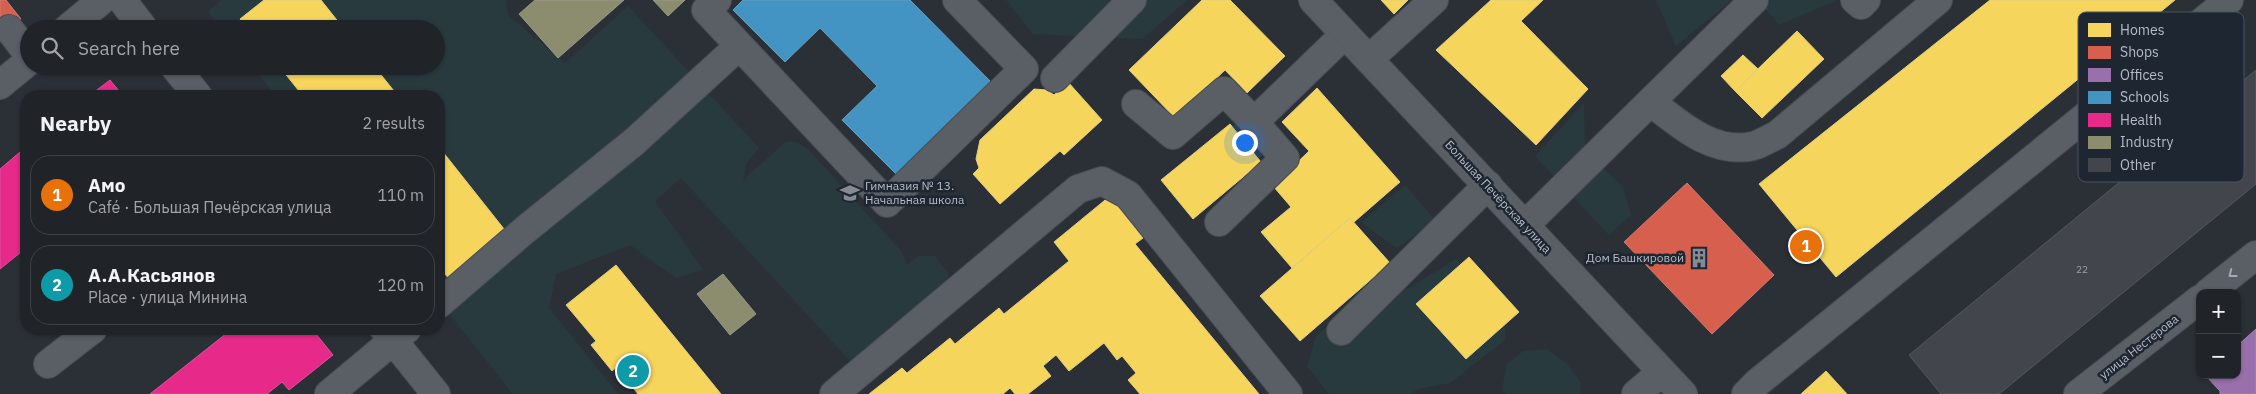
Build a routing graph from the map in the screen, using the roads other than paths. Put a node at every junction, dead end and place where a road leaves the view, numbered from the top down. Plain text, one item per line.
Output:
1 (102, 0) edge
2 (122, 0) edge
3 (717, 0) edge
4 (957, 0) edge
5 (1132, 0) edge
6 (1313, 0) edge
7 (1434, 0) edge
8 (1754, 0) edge
9 (1855, 0) edge
10 (1866, 0) edge
11 (1938, 0) edge
12 (2229, 0) edge
13 (2214, 12) edge
14 (78, 20) edge
15 (137, 20) edge
16 (9, 29) dead end
17 (1344, 34) junction
18 (20, 43) edge
19 (740, 46) junction
20 (1369, 59) junction
21 (20, 68) edge
22 (181, 75) edge
23 (1055, 78) dead end
24 (0, 85) edge
25 (193, 90) edge
26 (1651, 102) junction
27 (1136, 104) dead end
28 (1254, 122) junction
29 (2078, 123) edge
30 (1488, 186) junction
31 (1218, 222) dead end
32 (1525, 225) junction
33 (2256, 255) edge
34 (2213, 289) edge
35 (445, 299) edge
36 (2196, 302) edge
37 (1341, 331) dead end
38 (85, 335) edge
39 (392, 335) edge
40 (397, 335) edge
41 (48, 364) dead end
42 (1662, 372) junction
43 (329, 394) edge
44 (436, 394) edge
45 (834, 394) edge
46 (1288, 394) edge
47 (1636, 394) edge
48 (1683, 394) edge
49 (1746, 394) edge
50 (2078, 394) edge

1 - 14 street
2 - 15 street
3 - 19 street
4 - 19 street
5 - 23 street
6 - 17 street, Большая Печёрская улица
7 - 20 street
8 - 26 street
9 - 10 street
11 - 26 street
12 - 13 street
16 - 18 street
17 - 20 street, Большая Печёрская улица
17 - 28 street
19 - 35 street
20 - 30 street, Большая Печёрская улица
21 - 24 street
22 - 25 street
26 - 32 street
27 - 28 street
28 - 31 street
29 - 49 street
30 - 32 street, Большая Печёрская улица
30 - 37 street
32 - 42 street, Большая Печёрская улица
33 -> 34 street
36 - 50 street, улица Нестерова
38 - 41 street
39 - 43 street
40 - 44 street
42 - 47 street
42 - 48 street, Большая Печёрская улица
45 - 46 street

